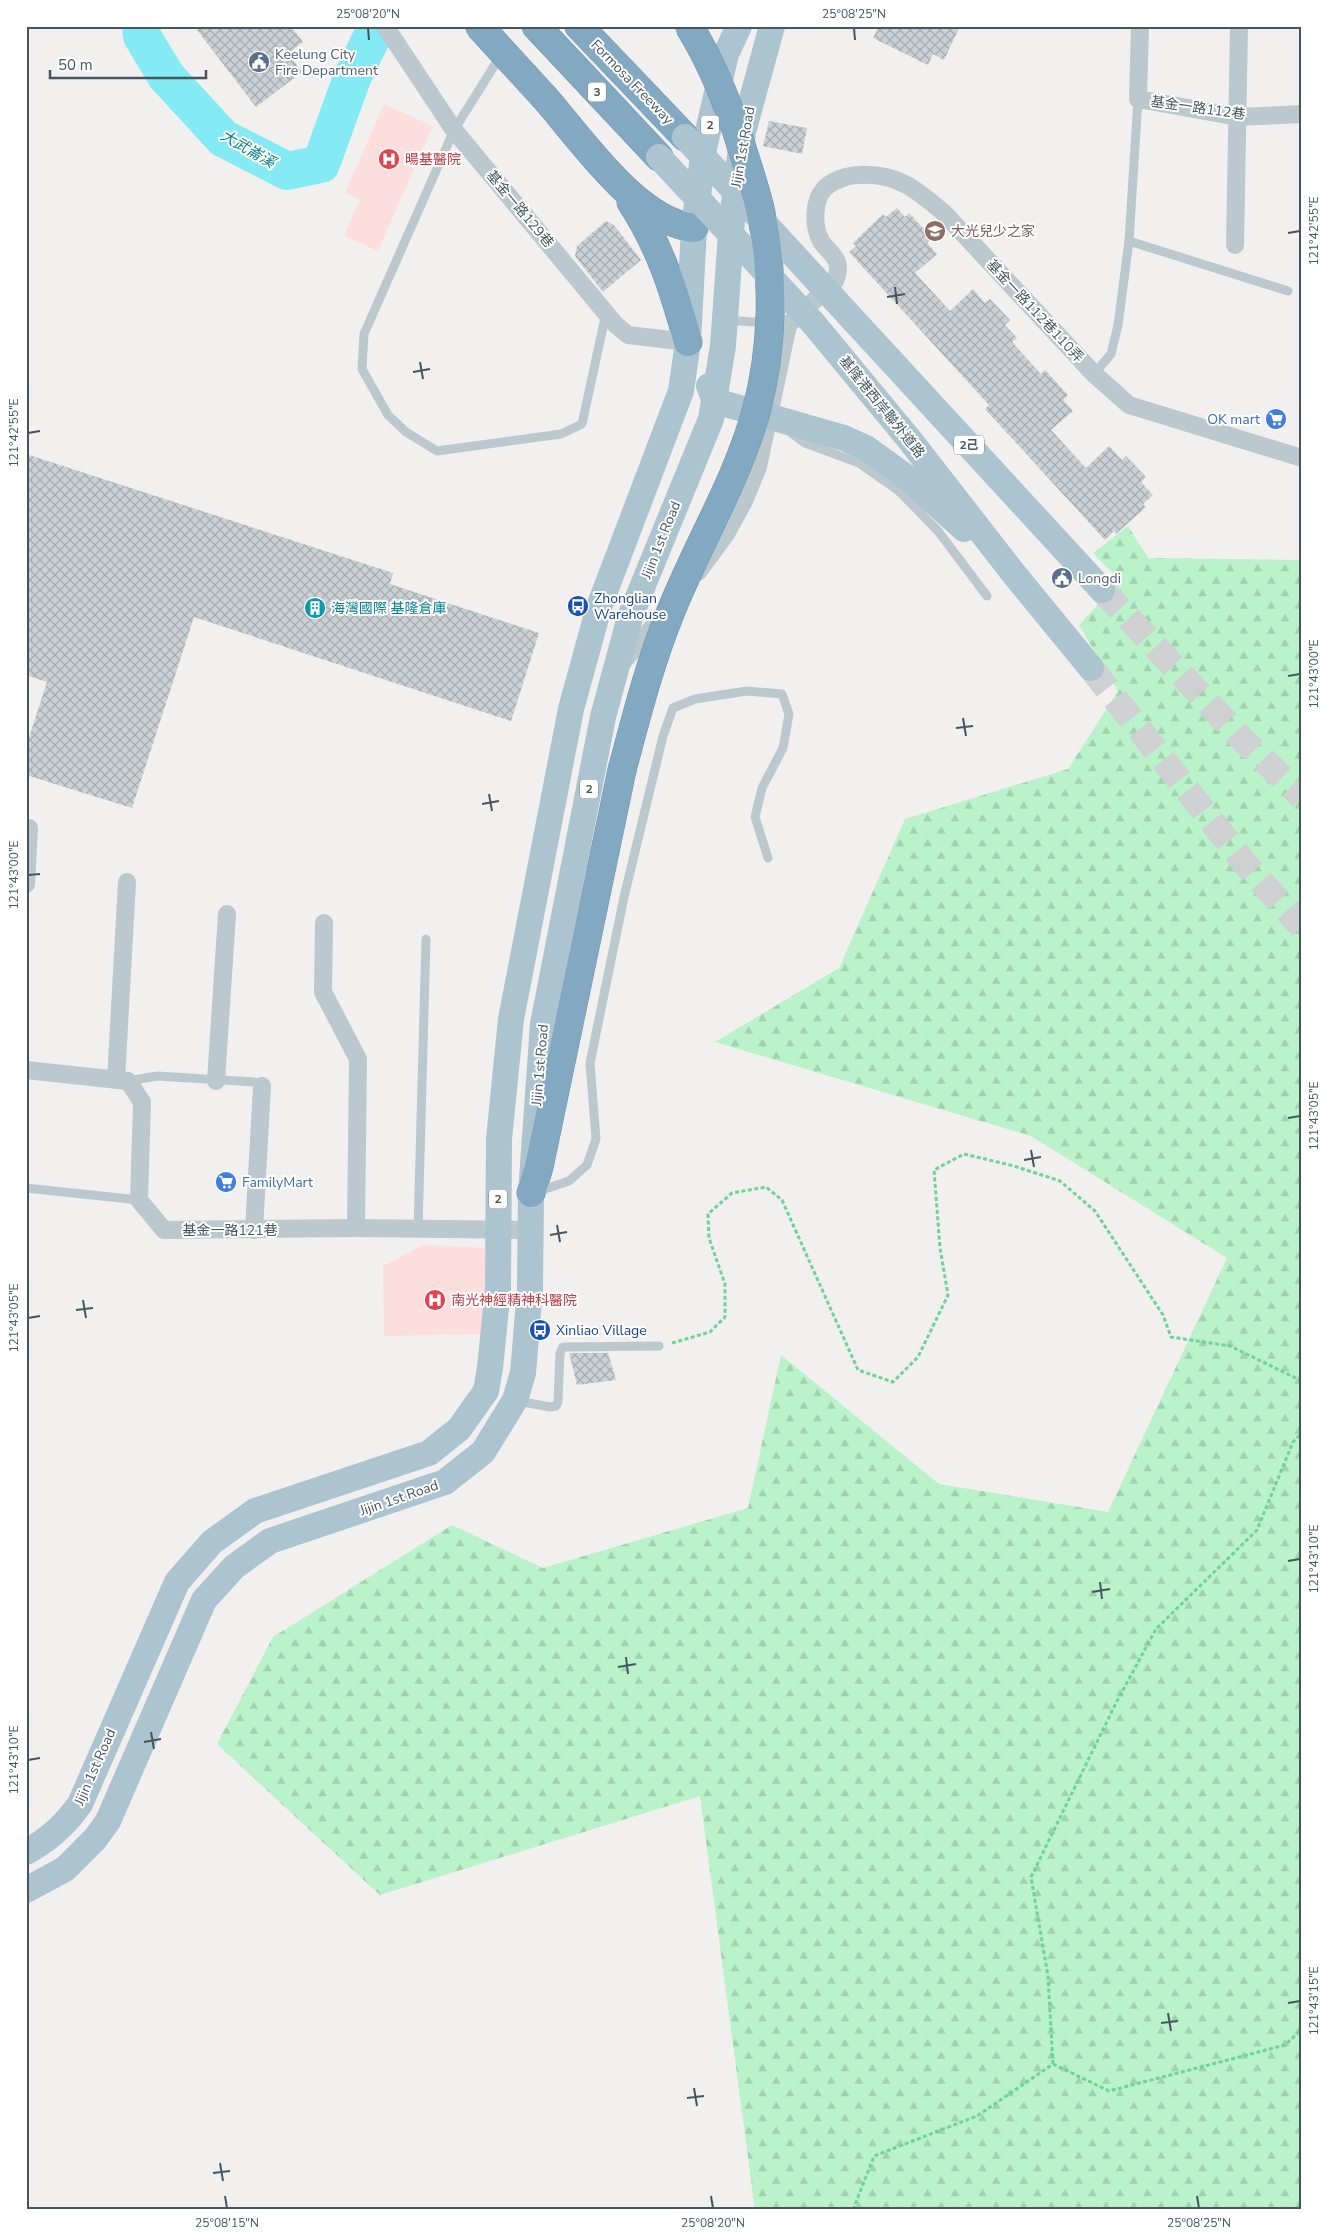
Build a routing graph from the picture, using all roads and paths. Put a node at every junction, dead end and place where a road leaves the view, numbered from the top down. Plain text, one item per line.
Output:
1 (385, 26) edge
2 (480, 26) edge
3 (536, 26) edge
4 (578, 26) edge
5 (689, 26) edge
6 (739, 26) edge
7 (772, 26) edge
8 (1140, 26) edge
9 (1239, 26) edge
10 (508, 44) dead end
11 (1138, 99) junction
12 (1302, 114) edge
13 (1238, 116) junction
14 (454, 130) junction
15 (685, 137) joint
16 (659, 157) joint
17 (616, 180) junction
18 (732, 219) junction
19 (694, 228) junction
20 (1129, 241) junction
21 (1235, 245) dead end
22 (1288, 291) dead end
23 (606, 312) junction
24 (725, 320) junction
25 (801, 324) junction
26 (688, 342) junction
27 (1094, 374) junction
28 (715, 401) junction
29 (770, 417) junction
30 (1302, 458) edge
31 (1014, 574) junction
32 (1102, 590) tunnel mouth
33 (987, 596) dead end
34 (585, 658) junction
35 (1091, 668) tunnel mouth
36 (615, 671) junction
37 (28, 828) dead end
38 (768, 858) dead end
39 (127, 882) dead end
40 (26, 884) edge
41 (227, 914) dead end
42 (324, 923) dead end
43 (426, 939) dead end
44 (26, 1070) edge
45 (122, 1080) junction
46 (216, 1081) junction
47 (262, 1086) joint
48 (26, 1188) edge
49 (531, 1193) junction
50 (498, 1194) junction
51 (139, 1200) junction
52 (356, 1228) junction
53 (418, 1229) junction
54 (254, 1230) junction
55 (498, 1230) junction
56 (530, 1230) junction
57 (659, 1346) joint
58 (1302, 1381) edge
59 (515, 1400) junction
60 (1302, 1433) edge
61 (26, 1852) edge
62 (26, 1890) edge
63 (1302, 2029) edge
64 (1053, 2064) junction
65 (853, 2210) edge

1 - 14 street, 基金一路129巷
2 - 17 highway, bridge
3 - 16 highway, 3
4 - 15 highway, Formosa Freeway / 3
5 - 49 highway, bridge
6 - 19 main road, Jijin 1st Road / 2
7 - 18 main road, Jijin 1st Road / 2
8 - 11 street, 基金一路112巷
9 - 13 street
10 - 14 lane
11 - 13 street, 基金一路112巷
11 - 20 lane
12 - 13 street, 基金一路112巷
13 - 21 street
14 - 23 street, 基金一路129巷
14 - 23 lane
15 - 32 main road, 2己, bridge
16 - 25 main road, 基隆港西岸聯外道路, bridge
17 - 19 highway
17 - 26 highway
18 - 19 main road
18 - 24 main road, Jijin 1st Road / 2
19 - 26 main road, Jijin 1st Road / 2
20 - 22 lane
20 - 27 lane
23 - 26 street, 基金一路129巷
24 - 25 lane
24 - 28 main road, Jijin 1st Road / 2
25 - 27 street, 基金一路112巷110弄
25 - 29 street
25 - 31 main road, 基隆港西岸聯外道路
26 - 28 main road
26 - 34 main road, Jijin 1st Road / 2
27 - 30 street, 基金一路112巷110弄
28 - 29 main road
28 - 36 main road, Jijin 1st Road / 2
29 - 31 main road
29 - 33 lane
29 - 36 street
31 - 35 main road, 基隆港西岸聯外道路
34 - 36 main road
34 - 50 main road, Jijin 1st Road / 2
36 - 49 main road, Jijin 1st Road / 2
37 - 40 street
38 - 49 lane
39 - 45 street
41 - 46 street
42 - 52 street
43 - 53 lane
44 - 45 street
45 - 46 lane
45 - 51 street
46 - 47 lane
47 - 54 street
48 - 51 lane
49 - 50 main road
49 - 56 main road, Jijin 1st Road / 2
50 - 55 main road, Jijin 1st Road / 2
51 - 54 street, 基金一路121巷
52 - 53 street, 基金一路121巷
52 - 54 street, 基金一路121巷
53 - 55 street, 基金一路121巷
55 - 56 street, 基金一路121巷
55 - 61 main road, Jijin 1st Road / 2
56 - 59 main road, Jijin 1st Road / 2
57 - 58 path
57 - 59 lane
59 - 62 main road, Jijin 1st Road / 2
60 - 64 path
63 - 64 path
64 - 65 path

